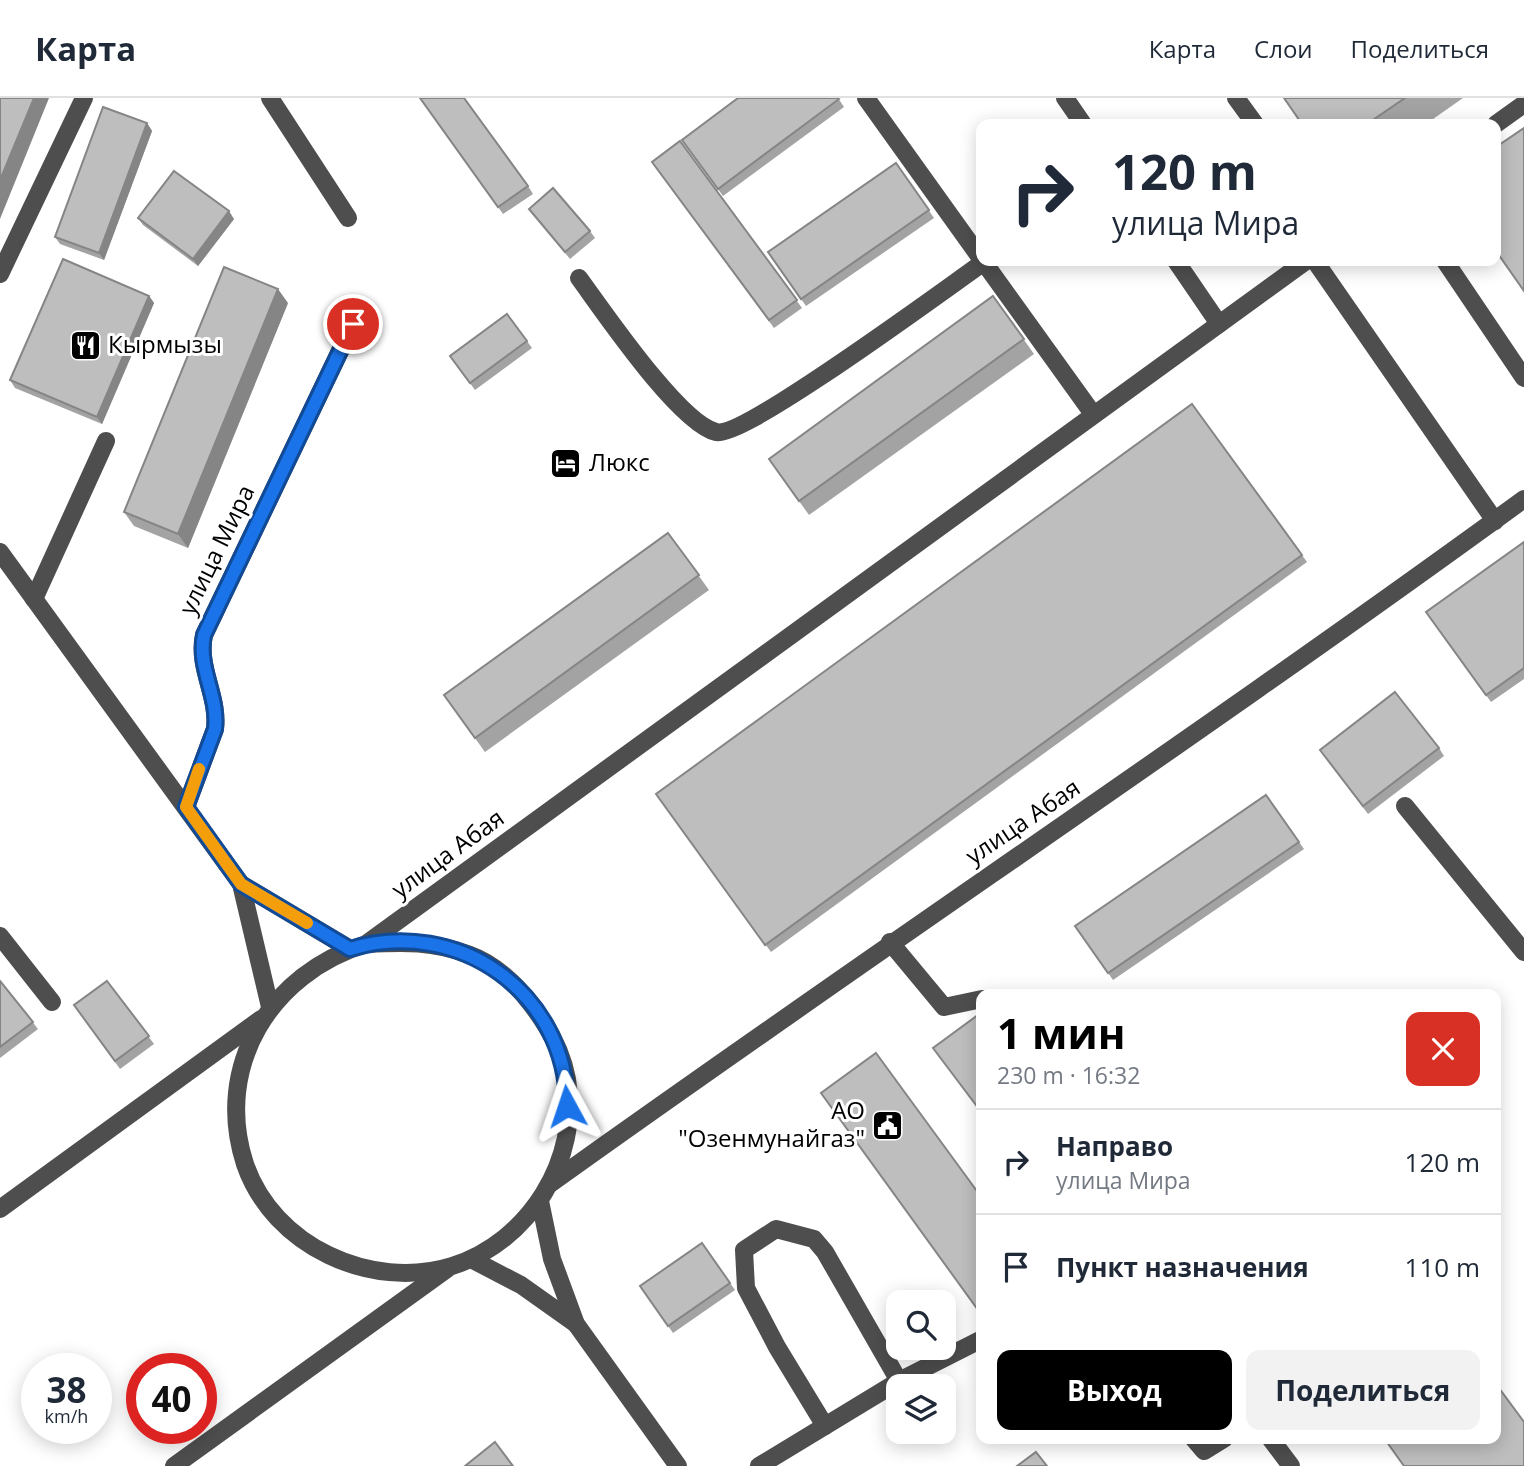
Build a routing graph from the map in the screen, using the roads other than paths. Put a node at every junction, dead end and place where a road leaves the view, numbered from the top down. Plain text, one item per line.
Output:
1 (84, 98) edge
2 (270, 98) edge
3 (866, 98) edge
4 (1065, 98) edge
5 (1236, 98) edge
6 (1524, 104) edge
7 (1080, 119) edge
8 (1251, 119) edge
9 (1501, 120) edge
10 (348, 218) dead end
11 (976, 251) edge
12 (976, 266) edge
13 (987, 266) edge
14 (1179, 266) edge
15 (1299, 266) edge
16 (1318, 266) edge
17 (1448, 266) edge
18 (0, 274) edge
19 (579, 278) dead end
20 (353, 324) dead end
21 (1219, 324) junction
22 (1524, 378) edge
23 (1093, 414) junction
24 (106, 440) dead end
25 (1524, 499) edge
26 (1495, 521) junction
27 (0, 552) edge
28 (34, 599) junction
29 (1405, 806) dead end
30 (186, 807) junction
31 (241, 884) junction
32 (0, 936) edge
33 (890, 942) junction
34 (358, 947) junction
35 (1524, 952) edge
36 (976, 1000) edge
37 (52, 1002) dead end
38 (265, 1013) junction
39 (550, 1184) junction
40 (540, 1201) junction
41 (0, 1209) edge
42 (471, 1259) junction
43 (450, 1267) junction
44 (576, 1324) junction
45 (976, 1342) edge
46 (895, 1374) edge
47 (913, 1374) edge
48 (886, 1389) edge
49 (825, 1426) junction
50 (1198, 1444) edge
51 (1215, 1444) edge
52 (1274, 1444) edge
53 (174, 1466) edge
54 (678, 1466) edge
55 (759, 1466) edge
56 (1291, 1466) edge

1 - 18 street
2 - 10 street
3 - 11 street
4 - 7 street
5 - 8 street
6 - 9 street
12 - 19 street
13 - 23 street
14 - 21 street
15 - 21 street, улица Абая
16 - 26 street
17 - 22 street
20 - 30 street, улица Мира
21 - 23 street, улица Абая
23 - 34 street, улица Абая
24 - 28 street
25 - 26 street, улица Абая
26 - 33 street, улица Абая
27 - 28 street
28 - 30 street
29 - 35 street
30 - 31 street
31 - 34 street
31 - 38 street
32 - 37 street
33 - 36 street
33 - 39 street, улица Абая
34 - 38 street
34 - 39 street
38 - 41 street
38 - 43 street
39 - 40 street
40 - 42 street
40 - 44 street
42 - 43 street
42 - 44 street
43 - 53 street
44 - 54 street
45 - 47 street
46 - 49 street
48 - 49 street
49 - 55 street
50 - 51 street
52 - 56 street

